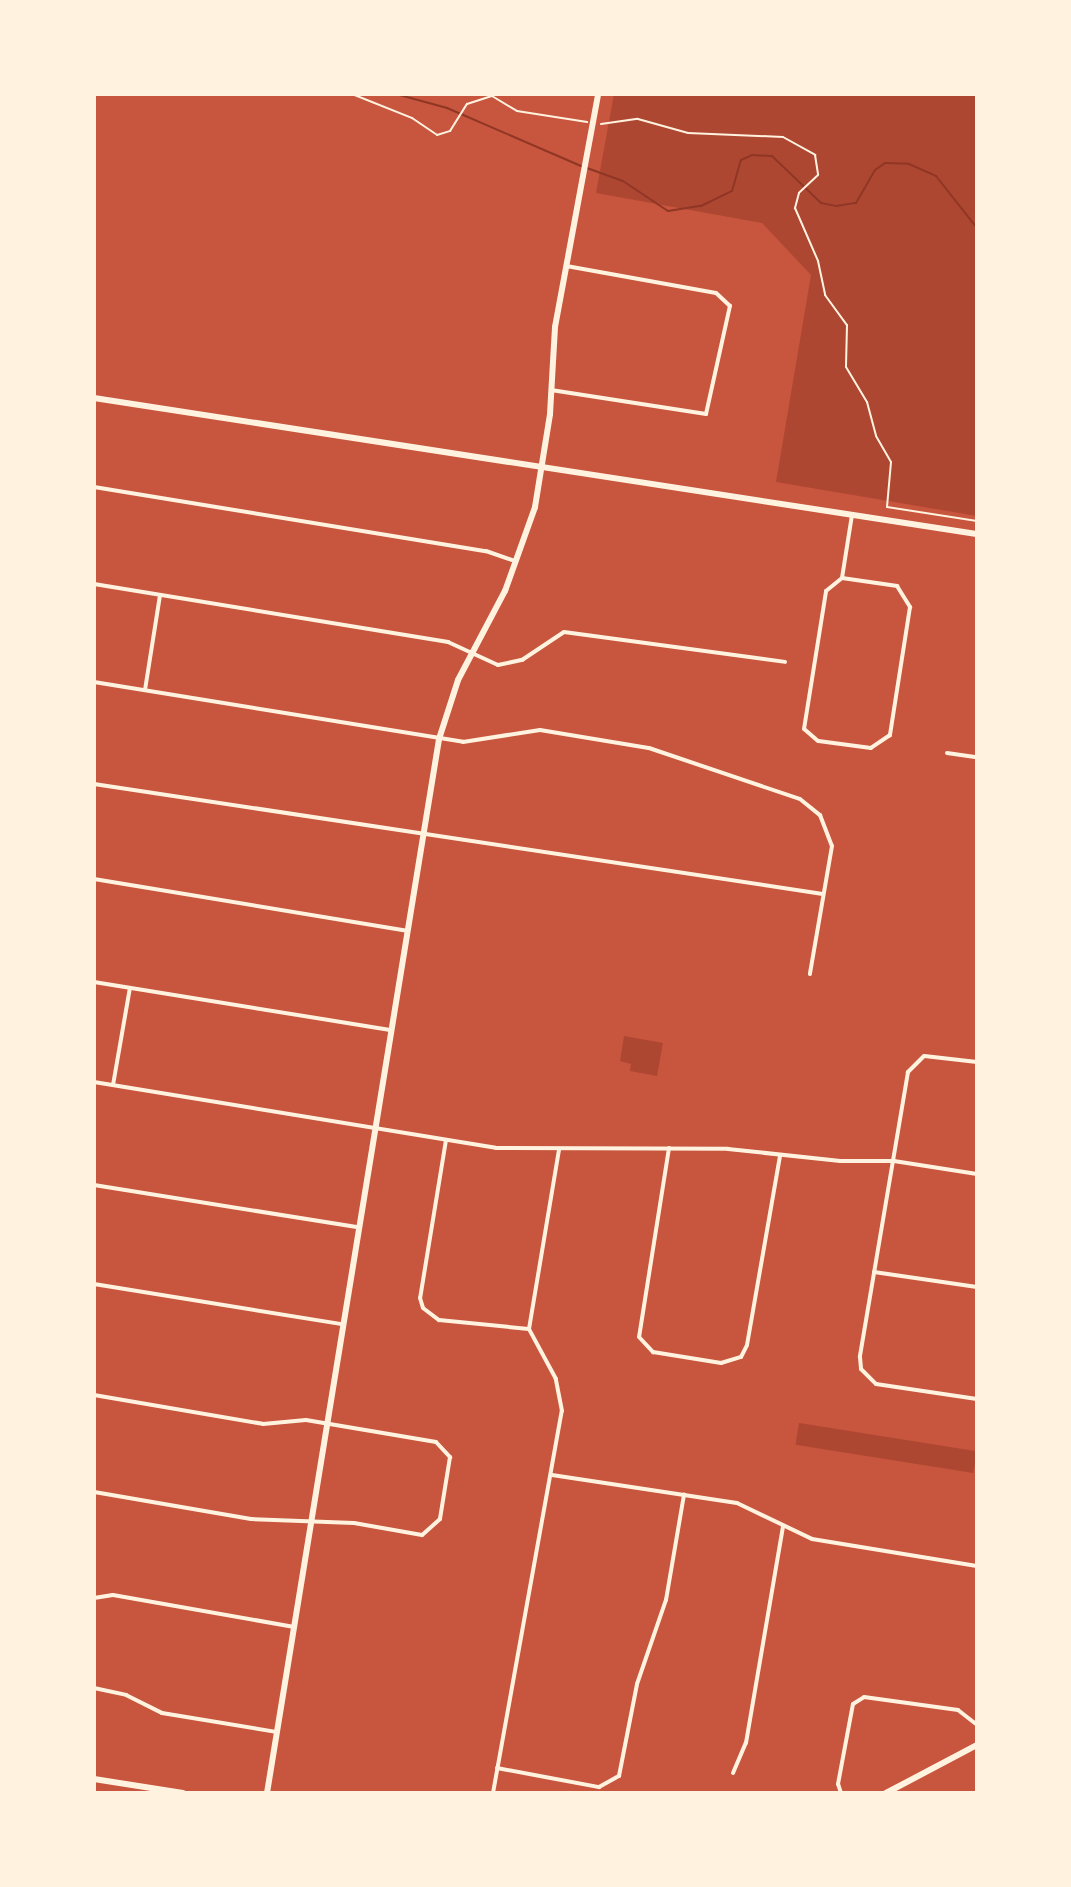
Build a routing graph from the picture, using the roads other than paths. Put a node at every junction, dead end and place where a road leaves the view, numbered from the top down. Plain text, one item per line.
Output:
1 (597, 97) edge
2 (566, 266) junction
3 (551, 390) junction
4 (94, 398) edge
5 (543, 468) junction
6 (94, 487) edge
7 (852, 515) junction
8 (977, 534) edge
9 (517, 562) junction
10 (842, 578) junction
11 (94, 584) edge
12 (160, 595) junction
13 (472, 651) junction
14 (785, 662) dead end
15 (94, 682) edge
16 (145, 690) junction
17 (439, 739) junction
18 (947, 753) dead end
19 (977, 757) edge
20 (94, 784) edge
21 (423, 837) junction
22 (94, 879) edge
23 (823, 894) junction
24 (407, 931) junction
25 (810, 974) dead end
26 (94, 982) edge
27 (130, 988) junction
28 (390, 1030) junction
29 (977, 1062) edge
30 (94, 1082) edge
31 (113, 1085) junction
32 (374, 1128) junction
33 (446, 1140) junction
34 (669, 1148) junction
35 (559, 1149) junction
36 (780, 1156) junction
37 (894, 1161) junction
38 (977, 1174) edge
39 (94, 1185) edge
40 (357, 1227) junction
41 (874, 1272) junction
42 (94, 1284) edge
43 (977, 1287) edge
44 (342, 1324) junction
45 (529, 1329) junction
46 (94, 1395) edge
47 (977, 1399) edge
48 (327, 1424) junction
49 (551, 1475) junction
50 (94, 1492) edge
51 (684, 1495) junction
52 (311, 1522) junction
53 (783, 1526) junction
54 (977, 1566) edge
55 (94, 1598) edge
56 (294, 1627) junction
57 (94, 1688) edge
58 (977, 1725) edge
59 (277, 1732) junction
60 (977, 1745) edge
61 (497, 1768) junction
62 (733, 1773) dead end
63 (94, 1779) edge
64 (183, 1793) edge
65 (267, 1793) edge
66 (493, 1793) edge
67 (841, 1793) edge
68 (886, 1793) edge

1 - 2 street
2 - 3 street
2 - 3 street
3 - 5 street
4 - 5 street
5 - 7 street
5 - 9 street
6 - 9 street
7 - 8 street
7 - 10 street
9 - 13 street
10 - 10 street
11 - 12 street
12 - 13 street
12 - 16 street
13 - 14 street
13 - 17 street
15 - 16 street
16 - 17 street
17 - 21 street
17 - 23 street
18 - 19 street
20 - 21 street
21 - 23 street
21 - 24 street
22 - 24 street
23 - 25 street
24 - 28 street
26 - 27 street
27 - 28 street
27 - 31 street
28 - 32 street
29 - 37 street
30 - 31 street
31 - 32 street
32 - 33 street
32 - 40 street
33 - 35 street
33 - 45 street
34 - 35 street
34 - 36 street
34 - 36 street
35 - 45 street
36 - 37 street
37 - 38 street
37 - 41 street
39 - 40 street
40 - 44 street
41 - 43 street
41 - 47 street
42 - 44 street
44 - 48 street
45 - 49 street
46 - 48 street
48 - 52 street
48 - 52 street
49 - 51 street
49 - 61 street
50 - 52 street
51 - 53 street
51 - 61 street
52 - 56 street
53 - 54 street
53 - 62 street
55 - 56 street
56 - 59 street
57 - 59 street
58 - 67 street
59 - 65 street
60 - 68 street
61 - 66 street
63 - 64 street

